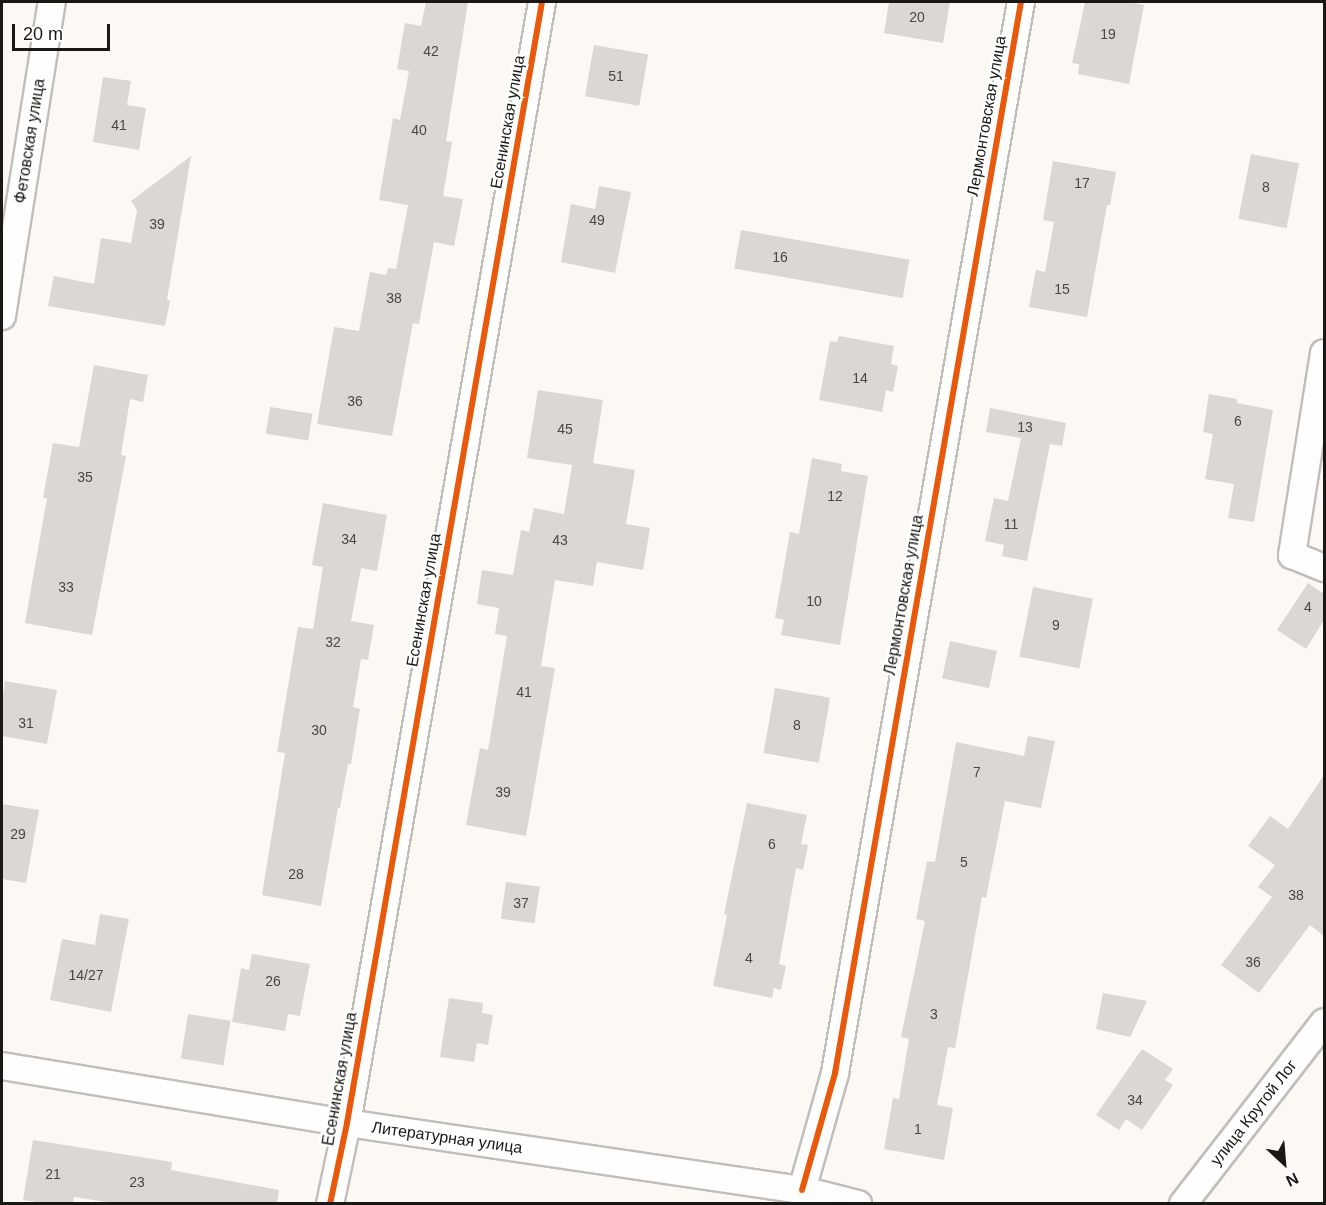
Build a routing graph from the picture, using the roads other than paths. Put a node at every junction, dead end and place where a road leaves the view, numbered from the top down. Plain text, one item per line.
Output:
1 (52, 2) edge
2 (542, 2) edge
3 (1021, 2) edge
4 (2, 316) edge
5 (1324, 353) edge
6 (1324, 568) edge
7 (1324, 1022) edge
8 (2, 1066) edge
9 (346, 1123) junction
10 (802, 1190) junction
11 (330, 1203) edge
12 (858, 1203) edge
13 (1183, 1203) edge

1 - 4 street, Фетовская улица
2 - 9 street, Есенинская улица
3 - 10 street, Лермонтовская улица
5 - 6 street
7 - 13 street, улица Крутой Лог
8 - 9 street, Литературная улица
9 - 10 street, Литературная улица
9 - 11 street, Есенинская улица
10 - 12 street, Литературная улица

